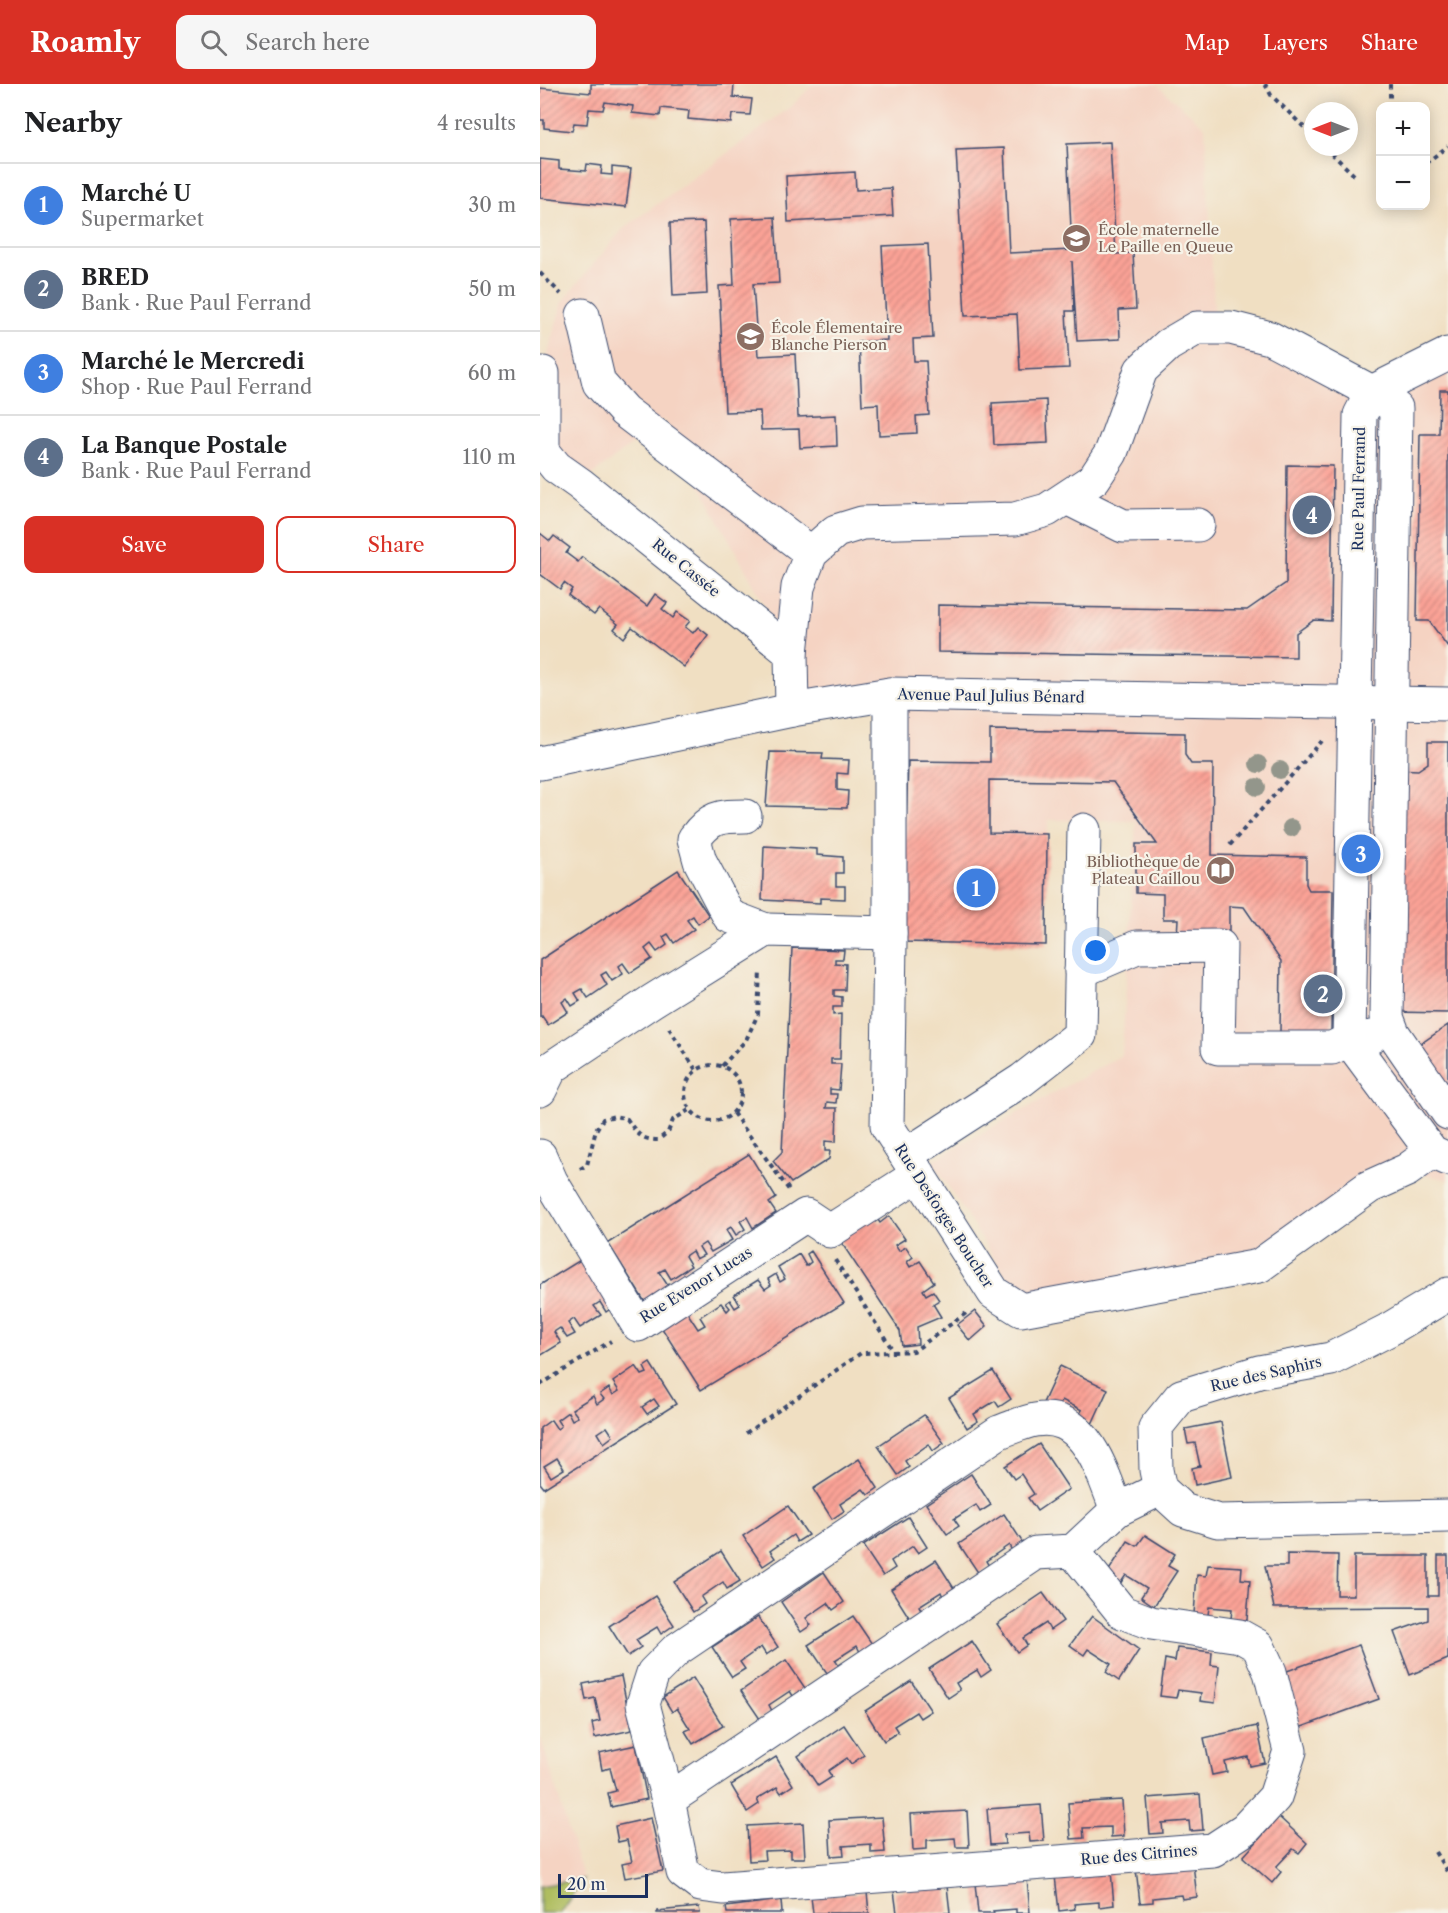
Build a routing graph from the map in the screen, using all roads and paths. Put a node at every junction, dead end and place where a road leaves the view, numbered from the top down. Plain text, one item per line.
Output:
1 (1265, 84) edge
2 (1390, 84) edge
3 (1390, 102) edge
4 (1304, 127) edge
5 (1448, 146) edge
6 (1334, 156) edge
7 (1430, 159) edge
8 (1354, 175) dead end
9 (583, 315) dead end
10 (1448, 354) edge
11 (543, 373) dead end
12 (1372, 392) junction
13 (1067, 498) junction
14 (1198, 525) dead end
15 (812, 552) junction
16 (792, 653) junction
17 (891, 694) junction
18 (1356, 702) junction
19 (1390, 703) junction
20 (1448, 704) edge
21 (792, 710) junction
22 (1324, 738) dead end
23 (540, 763) edge
24 (745, 816) dead end
25 (1084, 830) dead end
26 (1230, 845) dead end
27 (766, 930) junction
28 (890, 933) junction
29 (1082, 971) junction
30 (652, 1001) junction
31 (1394, 1033) junction
32 (1349, 1040) junction
33 (722, 1066) junction
34 (696, 1070) junction
35 (540, 1090) edge
36 (690, 1110) junction
37 (733, 1113) junction
38 (1448, 1113) edge
39 (540, 1156) edge
40 (1440, 1156) edge
41 (913, 1164) junction
42 (554, 1186) junction
43 (819, 1223) junction
44 (994, 1293) junction
45 (1448, 1294) edge
46 (638, 1325) junction
47 (894, 1352) junction
48 (540, 1385) edge
49 (747, 1433) dead end
50 (1160, 1490) junction
51 (1118, 1510) junction
52 (1448, 1516) edge
53 (1073, 1551) junction
54 (668, 1800) junction
55 (1435, 1852) dead end
56 (1448, 1873) edge

1 - 4 path
2 - 3 path
5 - 7 path
6 - 8 path
9 - 15 street
10 - 12 street
11 - 16 street, Rue Cassée
12 - 13 street
12 - 18 street, Rue Paul Ferrand
12 - 19 street
13 - 14 street
13 - 15 street
15 - 16 street
16 - 21 street
17 - 18 street, Avenue Paul Julius Bénard
17 - 21 street, Avenue Paul Julius Bénard
17 - 28 street, Rue Desforges Boucher
18 - 19 street, Avenue Paul Julius Bénard
18 - 32 street, Rue Paul Ferrand
19 - 20 street, Avenue Paul Julius Bénard
19 - 31 street
21 - 23 street, Avenue Paul Julius Bénard
22 - 26 path
24 - 27 street
25 - 29 street
27 - 28 street
27 - 30 street
27 - 33 path
28 - 41 street, Rue Desforges Boucher
29 - 32 street
29 - 41 street, Rue Evenor Lucas
30 - 34 path
30 - 35 street
31 - 32 street
31 - 38 street
32 - 40 street
33 - 34 path
33 - 37 path
34 - 36 path
36 - 37 path
36 - 42 path
37 - 43 path
39 - 42 street, Rue Evenor Lucas
40 - 44 street, Rue Desforges Boucher
41 - 43 street, Rue Evenor Lucas
41 - 44 street, Rue Desforges Boucher
42 - 46 street, Rue Evenor Lucas
43 - 46 street, Rue Evenor Lucas
43 - 47 path
44 - 47 path
45 - 50 street, Rue des Saphirs
46 - 48 path
47 - 49 path
50 - 51 street
50 - 52 street
51 - 53 street
51 - 54 street, Rue des Citrines
53 - 54 street
53 - 54 street, Rue des Citrines
55 - 56 path

